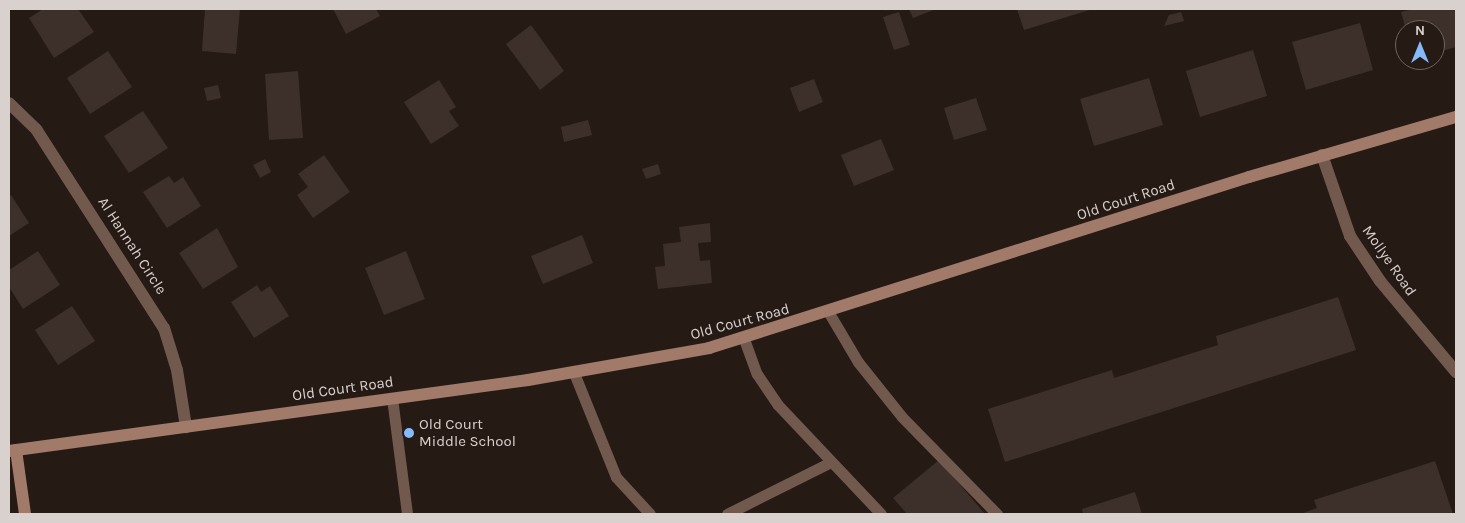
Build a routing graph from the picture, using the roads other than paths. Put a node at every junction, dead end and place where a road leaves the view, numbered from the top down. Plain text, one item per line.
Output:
1 (9, 103) edge
2 (1456, 117) edge
3 (1322, 155) junction
4 (829, 313) junction
5 (744, 339) junction
6 (1456, 372) edge
7 (574, 373) junction
8 (392, 398) junction
9 (186, 427) junction
10 (13, 450) edge
11 (831, 462) junction
12 (25, 514) edge
13 (407, 514) edge
14 (650, 514) edge
15 (727, 514) edge
16 (881, 514) edge
17 (997, 514) edge

1 - 9 street, Al Hannah Circle
2 - 3 main road, Old Court Road
3 - 4 main road, Old Court Road
3 - 6 street, Mollye Road
4 - 5 main road, Old Court Road
4 - 17 lane
5 - 7 main road, Old Court Road
5 - 11 lane
7 - 8 main road, Old Court Road
7 - 14 lane
8 - 9 main road, Old Court Road
8 - 13 lane
9 - 10 main road, Old Court Road
10 - 12 main road
11 - 15 lane
11 - 16 lane

